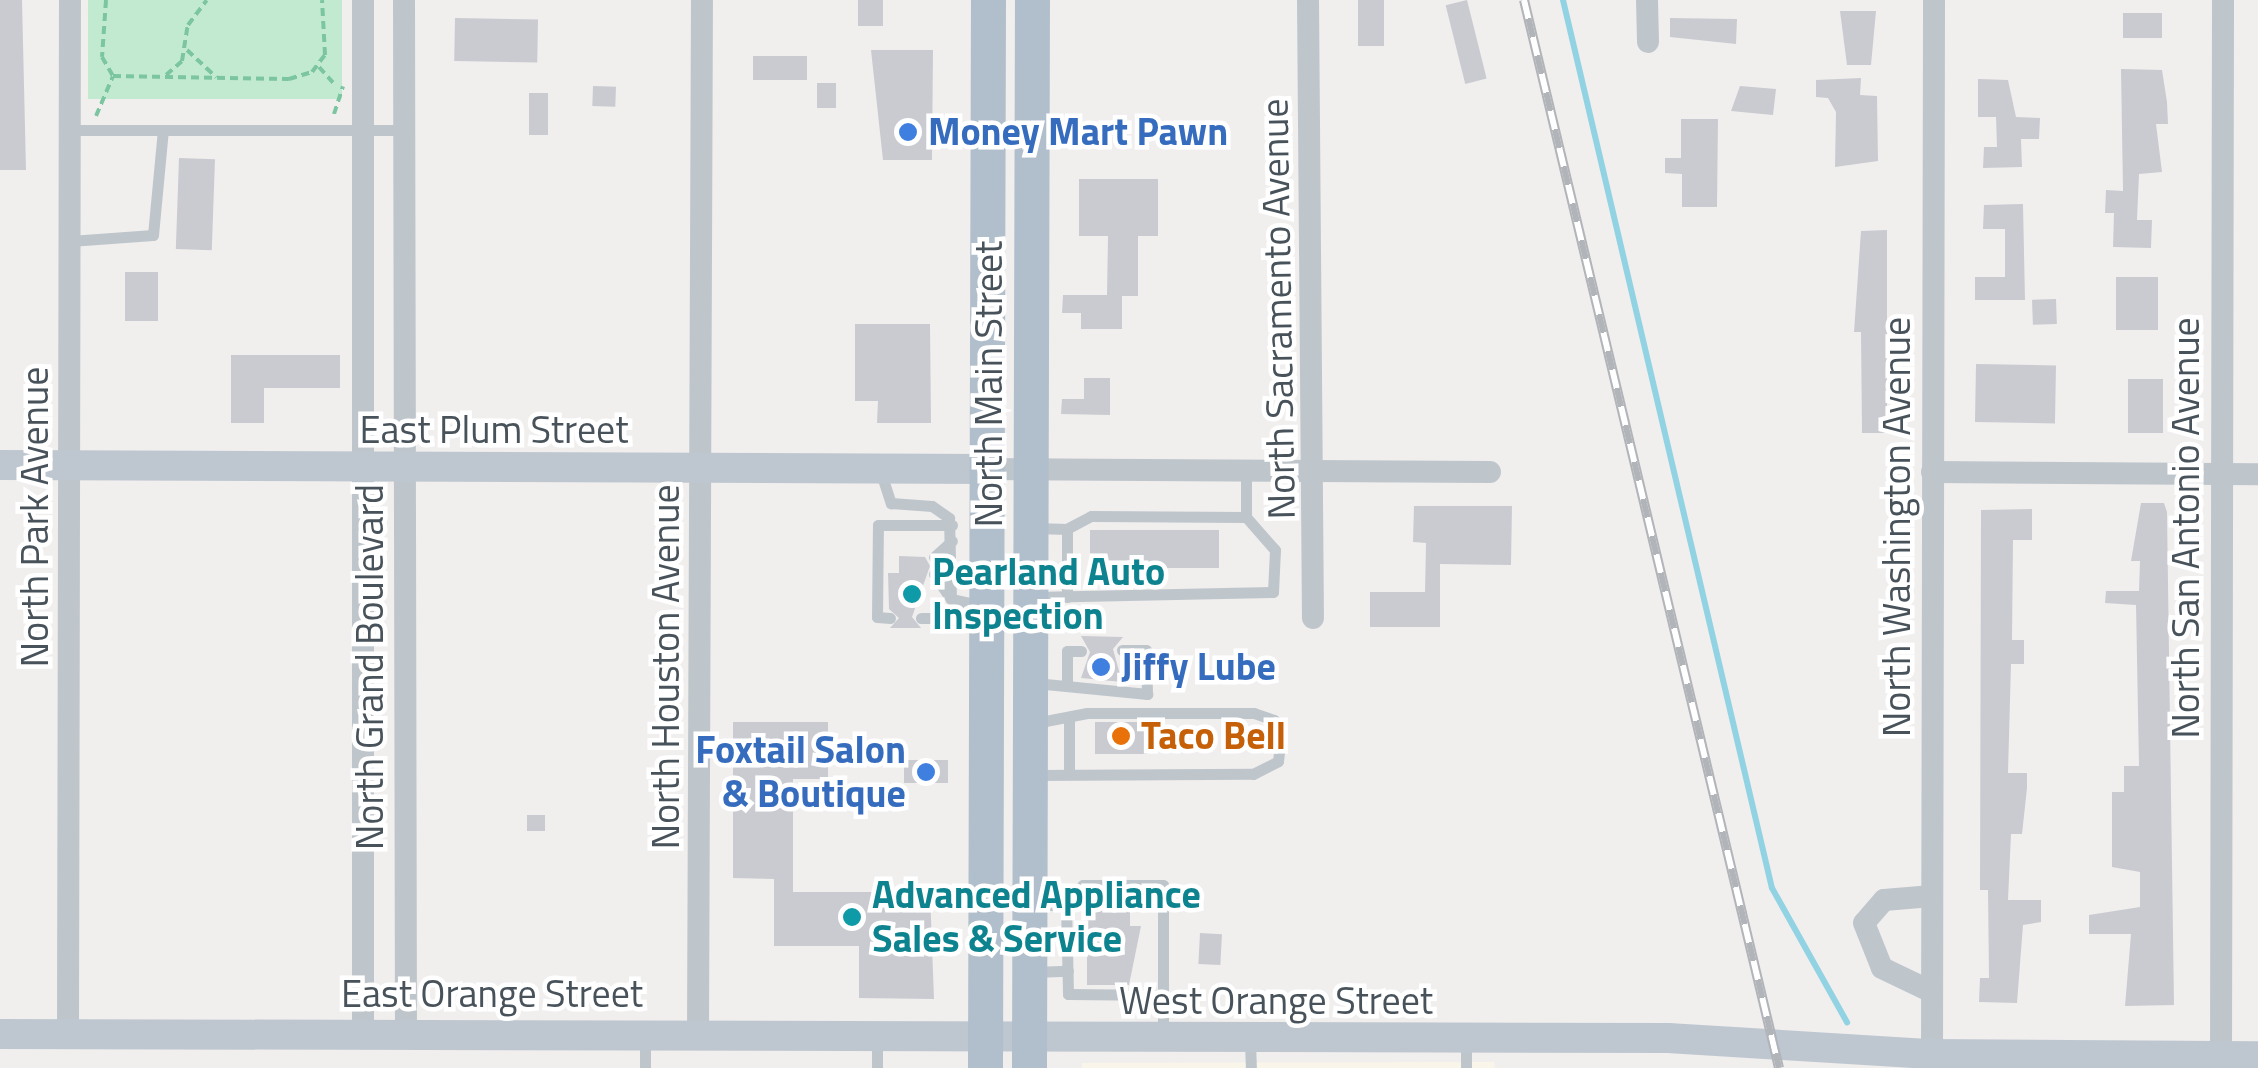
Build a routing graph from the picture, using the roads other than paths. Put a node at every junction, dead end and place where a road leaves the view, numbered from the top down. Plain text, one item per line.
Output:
1 (70, 0) edge
2 (363, 0) edge
3 (404, 0) edge
4 (702, 0) edge
5 (988, 0) edge
6 (1032, 0) edge
7 (1308, 0) edge
8 (1647, 0) edge
9 (1934, 0) edge
10 (2222, 0) edge
11 (1648, 42) dead end
12 (69, 130) junction
13 (163, 130) junction
14 (363, 130) junction
15 (404, 130) junction
16 (70, 241) junction
17 (0, 465) edge
18 (71, 466) junction
19 (363, 469) junction
20 (988, 469) junction
21 (405, 470) junction
22 (1031, 470) junction
23 (702, 471) junction
24 (1490, 472) dead end
25 (1932, 472) junction
26 (881, 473) junction
27 (1246, 473) junction
28 (1318, 473) junction
29 (2221, 474) junction
30 (2258, 474) edge
31 (1246, 517) junction
32 (952, 526) junction
33 (1031, 528) junction
34 (1067, 529) junction
35 (963, 548) junction
36 (934, 557) dead end
37 (934, 574) dead end
38 (1031, 597) junction
39 (1067, 597) junction
40 (965, 603) junction
41 (890, 618) dead end
42 (921, 618) dead end
43 (1313, 618) dead end
44 (1081, 650) dead end
45 (1122, 650) dead end
46 (1030, 683) junction
47 (1066, 683) junction
48 (1069, 719) junction
49 (1030, 723) junction
50 (1069, 774) junction
51 (1030, 775) junction
52 (1932, 896) junction
53 (1030, 905) junction
54 (1066, 905) junction
55 (1068, 971) junction
56 (1029, 972) junction
57 (1932, 992) junction
58 (1164, 996) junction
59 (363, 1033) junction
60 (0, 1034) edge
61 (68, 1034) junction
62 (406, 1034) junction
63 (645, 1034) junction
64 (698, 1034) junction
65 (877, 1036) junction
66 (1163, 1042) junction
67 (985, 1054) edge
68 (1029, 1054) edge
69 (1466, 1054) edge
70 (1932, 1054) junction
71 (1250, 1055) edge
72 (2221, 1056) junction
73 (2258, 1056) edge
74 (2029, 1062) edge
75 (644, 1068) edge
76 (877, 1068) edge

1 - 12 street, North Park Avenue
2 - 14 street, North Grand Boulevard
3 - 15 street, North Grand Boulevard
4 - 23 street, North Houston Avenue
5 - 20 main road, North Main Street
6 - 22 main road, North Main Street
7 - 28 street, North Sacramento Avenue
8 - 11 street
9 - 25 street, North Washington Avenue
10 - 29 street, North San Antonio Avenue
12 - 13 lane
12 - 16 street, North Park Avenue
13 - 14 lane
13 - 16 lane
14 - 15 lane
14 - 19 street, North Grand Boulevard
15 - 21 street, North Grand Boulevard
16 - 18 street, North Park Avenue
17 - 18 street, East Plum Street
18 - 19 street, East Plum Street
18 - 61 street, North Park Avenue
19 - 21 street, East Plum Street
19 - 59 street, North Grand Boulevard
20 - 22 street
20 - 26 street, East Plum Street
20 - 35 main road, North Main Street
21 - 23 street, East Plum Street
21 - 62 street, North Grand Boulevard
22 - 27 street
22 - 33 main road, North Main Street
23 - 26 street, East Plum Street
23 - 64 street, North Houston Avenue
24 - 28 street
25 - 29 street
25 - 52 street, North Washington Avenue
26 - 32 lane
27 - 28 street
27 - 31 lane
28 - 43 street, North Sacramento Avenue
29 - 30 street
29 - 72 street, North San Antonio Avenue
31 - 34 lane
31 - 39 lane
32 - 35 lane
32 - 41 lane
33 - 34 lane
33 - 38 main road, North Main Street
34 - 39 lane
35 - 36 lane
35 - 40 main road, North Main Street
37 - 40 lane
38 - 39 lane
38 - 46 main road, North Main Street
40 - 42 lane
40 - 67 main road, North Main Street
44 - 47 lane
45 - 47 lane
46 - 47 lane
46 - 49 main road, North Main Street
48 - 49 lane
48 - 50 lane
48 - 50 lane
49 - 51 main road, North Main Street
50 - 51 lane
51 - 53 main road, North Main Street
52 - 57 street, North Washington Avenue
52 - 57 street
53 - 54 lane
53 - 56 main road, North Main Street
54 - 55 lane
54 - 58 lane
55 - 56 lane
55 - 58 lane
56 - 68 main road, North Main Street
57 - 70 street, North Washington Avenue
58 - 66 lane
59 - 61 street, East Orange Street
59 - 62 street, East Orange Street
60 - 61 street, East Orange Street
62 - 63 street, East Orange Street
63 - 64 street, East Orange Street
63 - 75 lane
64 - 65 street, East Orange Street
65 - 67 street, East Orange Street
65 - 76 lane
66 - 68 street, West Orange Street
66 - 71 street, West Orange Street
67 - 68 street, West Orange Street
69 - 70 street, West Orange Street
69 - 71 street, West Orange Street
70 - 74 street, West Orange Street
72 - 73 street, West Orange Street
72 - 74 street, West Orange Street

